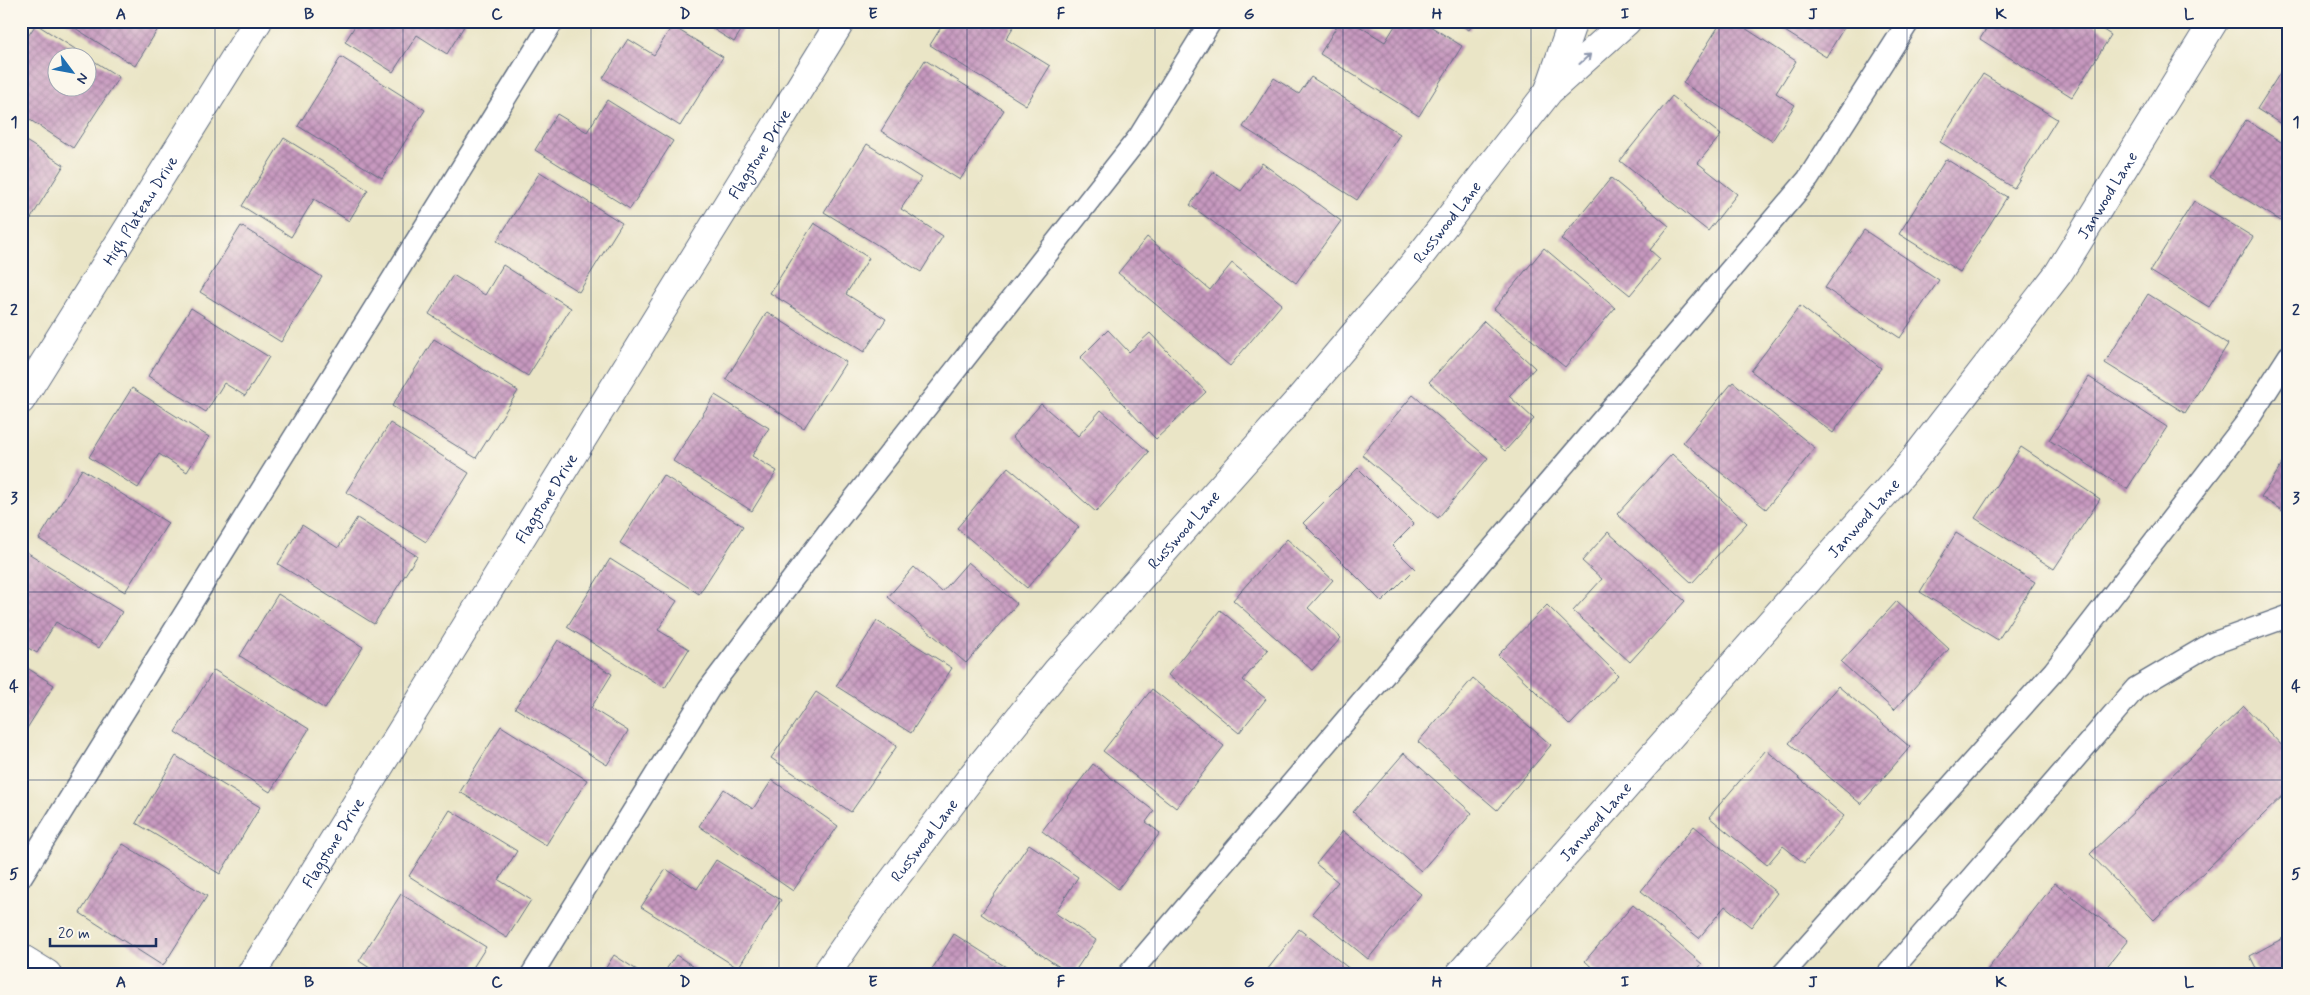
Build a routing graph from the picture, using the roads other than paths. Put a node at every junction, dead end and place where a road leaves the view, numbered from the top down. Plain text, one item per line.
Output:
1 (258, 21) edge
2 (553, 21) edge
3 (841, 21) edge
4 (1211, 21) edge
5 (1573, 21) edge
6 (1627, 21) edge
7 (1909, 21) edge
8 (2214, 21) edge
9 (1549, 91) junction
10 (2289, 356) edge
11 (21, 400) edge
12 (2289, 616) edge
13 (21, 877) edge
14 (21, 958) edge
15 (47, 974) edge
16 (251, 974) edge
17 (532, 974) edge
18 (826, 974) edge
19 (1129, 974) edge
20 (1460, 974) edge
21 (1783, 974) edge
22 (1888, 974) edge

1 - 11 street, High Plateau Drive
2 - 13 lane
3 - 16 street, Flagstone Drive
4 - 17 lane
5 - 9 street, Russwood Lane
9 -> 6 street, Russwood Lane
7 - 19 lane
8 - 20 street, Janwood Lane
9 - 18 street, Russwood Lane
10 - 21 lane
12 - 22 lane
14 - 15 street

